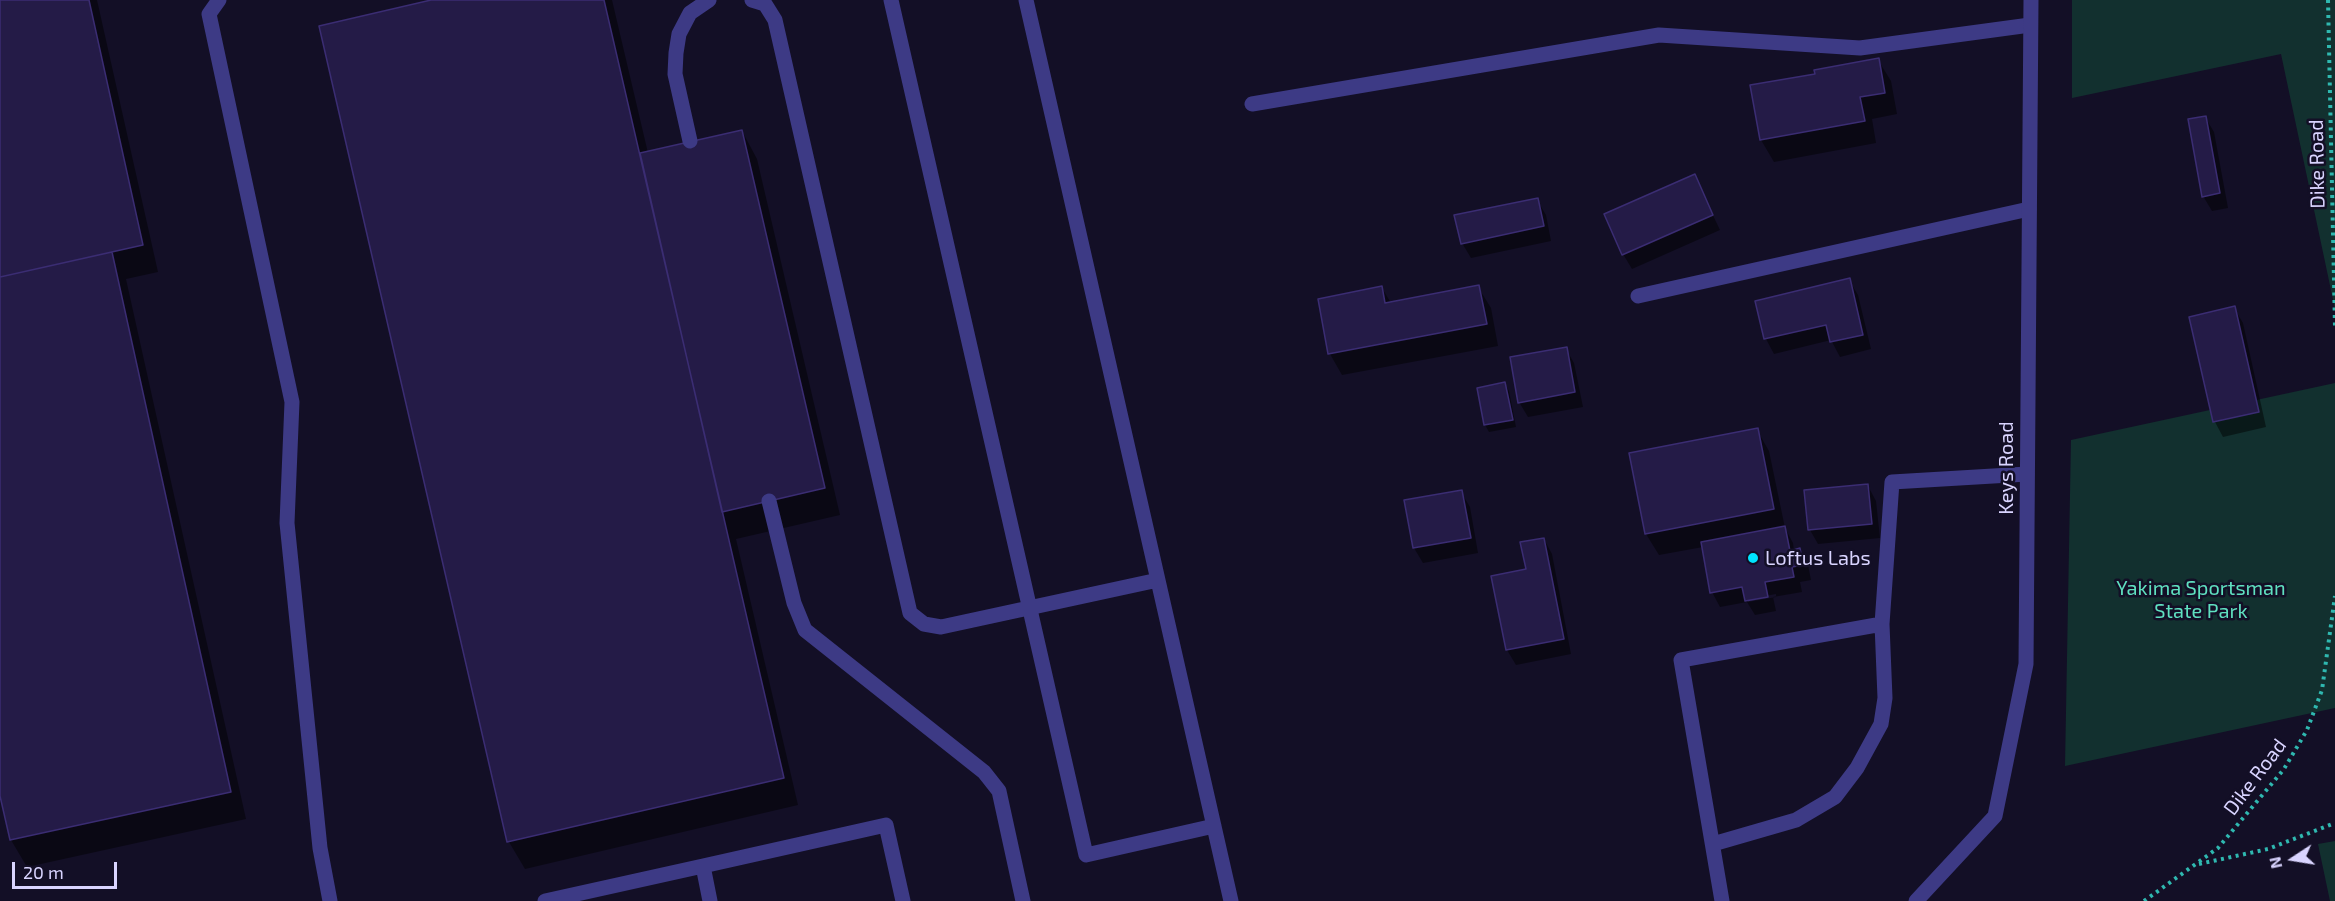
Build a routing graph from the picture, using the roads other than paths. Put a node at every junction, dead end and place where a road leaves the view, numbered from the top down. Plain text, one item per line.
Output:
1 (219, 0) edge
2 (709, 0) edge
3 (752, 0) edge
4 (891, 0) edge
5 (1026, 0) edge
6 (2031, 0) edge
7 (2030, 25) junction
8 (1252, 104) dead end
9 (690, 141) dead end
10 (2029, 209) junction
11 (1638, 296) dead end
12 (2027, 474) junction
13 (769, 501) dead end
14 (1158, 580) junction
15 (1030, 608) junction
16 (1882, 624) junction
17 (1214, 826) junction
18 (1713, 844) junction
19 (703, 866) junction
20 (330, 901) edge
21 (545, 901) edge
22 (710, 901) edge
23 (903, 901) edge
24 (1023, 901) edge
25 (1231, 901) edge
26 (1722, 901) edge
27 (1916, 901) edge

1 - 20 street
2 - 9 street
3 - 15 street
4 - 15 street
5 - 14 street
6 - 7 street, Keys Road
7 - 8 street
7 - 10 street, Keys Road
10 - 11 street
10 - 12 street, Keys Road
12 - 16 street
12 - 27 street, Keys Road
13 - 24 street
14 - 15 street
14 - 17 street
15 - 17 street
16 - 18 street
16 - 18 street
17 - 25 street
18 - 26 street
19 - 21 street
19 - 22 street
19 - 23 street

